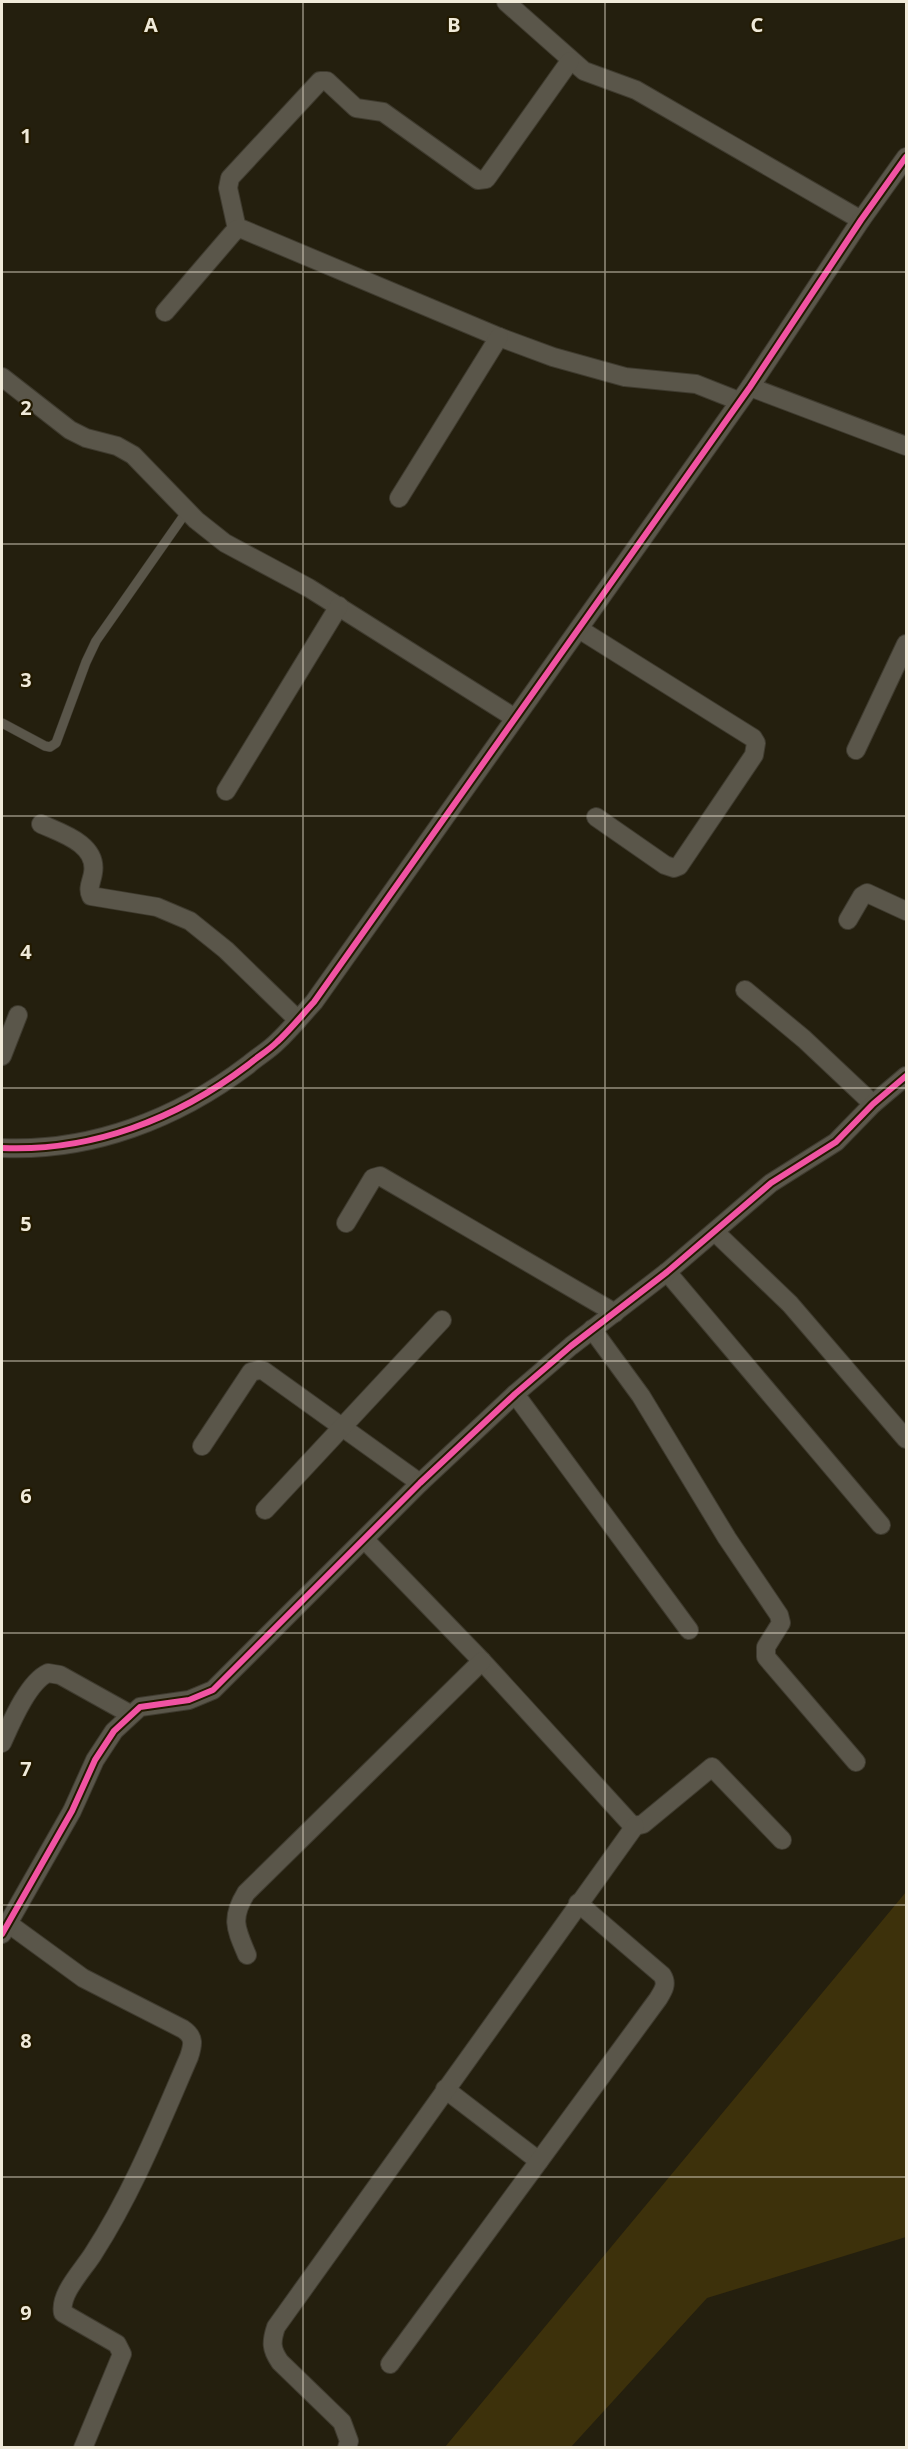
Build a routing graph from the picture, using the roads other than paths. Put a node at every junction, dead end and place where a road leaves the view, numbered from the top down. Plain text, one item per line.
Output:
1 (506, 2) edge
2 (570, 61) junction
3 (906, 157) edge
4 (861, 220) junction
5 (237, 230) junction
6 (165, 312) dead end
7 (499, 337) junction
8 (2, 377) edge
9 (745, 394) junction
10 (906, 446) edge
11 (399, 498) dead end
12 (187, 511) junction
13 (339, 606) junction
14 (579, 629) junction
15 (906, 644) edge
16 (514, 718) junction
17 (2, 723) edge
18 (856, 750) dead end
19 (226, 791) dead end
20 (596, 817) dead end
21 (41, 824) dead end
22 (906, 911) edge
23 (848, 920) dead end
24 (745, 990) dead end
25 (18, 1015) dead end
26 (297, 1020) junction
27 (2, 1056) edge
28 (906, 1076) edge
29 (873, 1104) junction
30 (2, 1148) edge
31 (346, 1223) dead end
32 (715, 1232) junction
33 (667, 1272) junction
34 (615, 1313) junction
35 (442, 1320) dead end
36 (592, 1329) junction
37 (515, 1394) junction
38 (343, 1428) junction
39 (906, 1439) edge
40 (202, 1446) dead end
41 (420, 1483) junction
42 (265, 1510) dead end
43 (881, 1525) dead end
44 (365, 1540) junction
45 (689, 1630) dead end
46 (482, 1661) junction
47 (130, 1714) junction
48 (2, 1743) edge
49 (856, 1762) dead end
50 (635, 1826) junction
51 (782, 1840) dead end
52 (578, 1903) junction
53 (5, 1929) edge
54 (247, 1955) dead end
55 (446, 2089) junction
56 (539, 2161) junction
57 (390, 2364) dead end
58 (83, 2448) edge
59 (347, 2448) edge

1 - 2 street
2 - 4 street
2 - 5 street
3 - 4 street
4 - 9 street
5 - 6 street
5 - 7 street
7 - 9 street
7 - 11 street
8 - 12 street
9 - 10 street
9 - 14 street
12 - 13 street
12 - 17 lane
13 - 16 street
13 - 19 street
14 - 16 street
14 - 20 street
15 - 18 street
16 - 26 street
21 - 26 street
22 - 23 street
24 - 29 street
25 - 27 street
26 - 30 street
28 - 29 street
29 - 32 street
31 - 34 street
32 - 33 street
32 - 39 street
33 - 34 street
33 - 43 street
34 - 36 street
35 - 38 street
36 - 37 street
36 - 49 street
37 - 41 street
37 - 45 street
38 - 40 street
38 - 41 street
38 - 42 street
41 - 44 street
44 - 46 street
44 - 47 street
46 - 50 street
46 - 54 street
47 - 48 street
47 - 53 street
50 - 51 street
50 - 52 street
52 - 55 street
52 - 56 street
53 - 58 street
55 - 56 street
55 - 59 street
56 - 57 street

